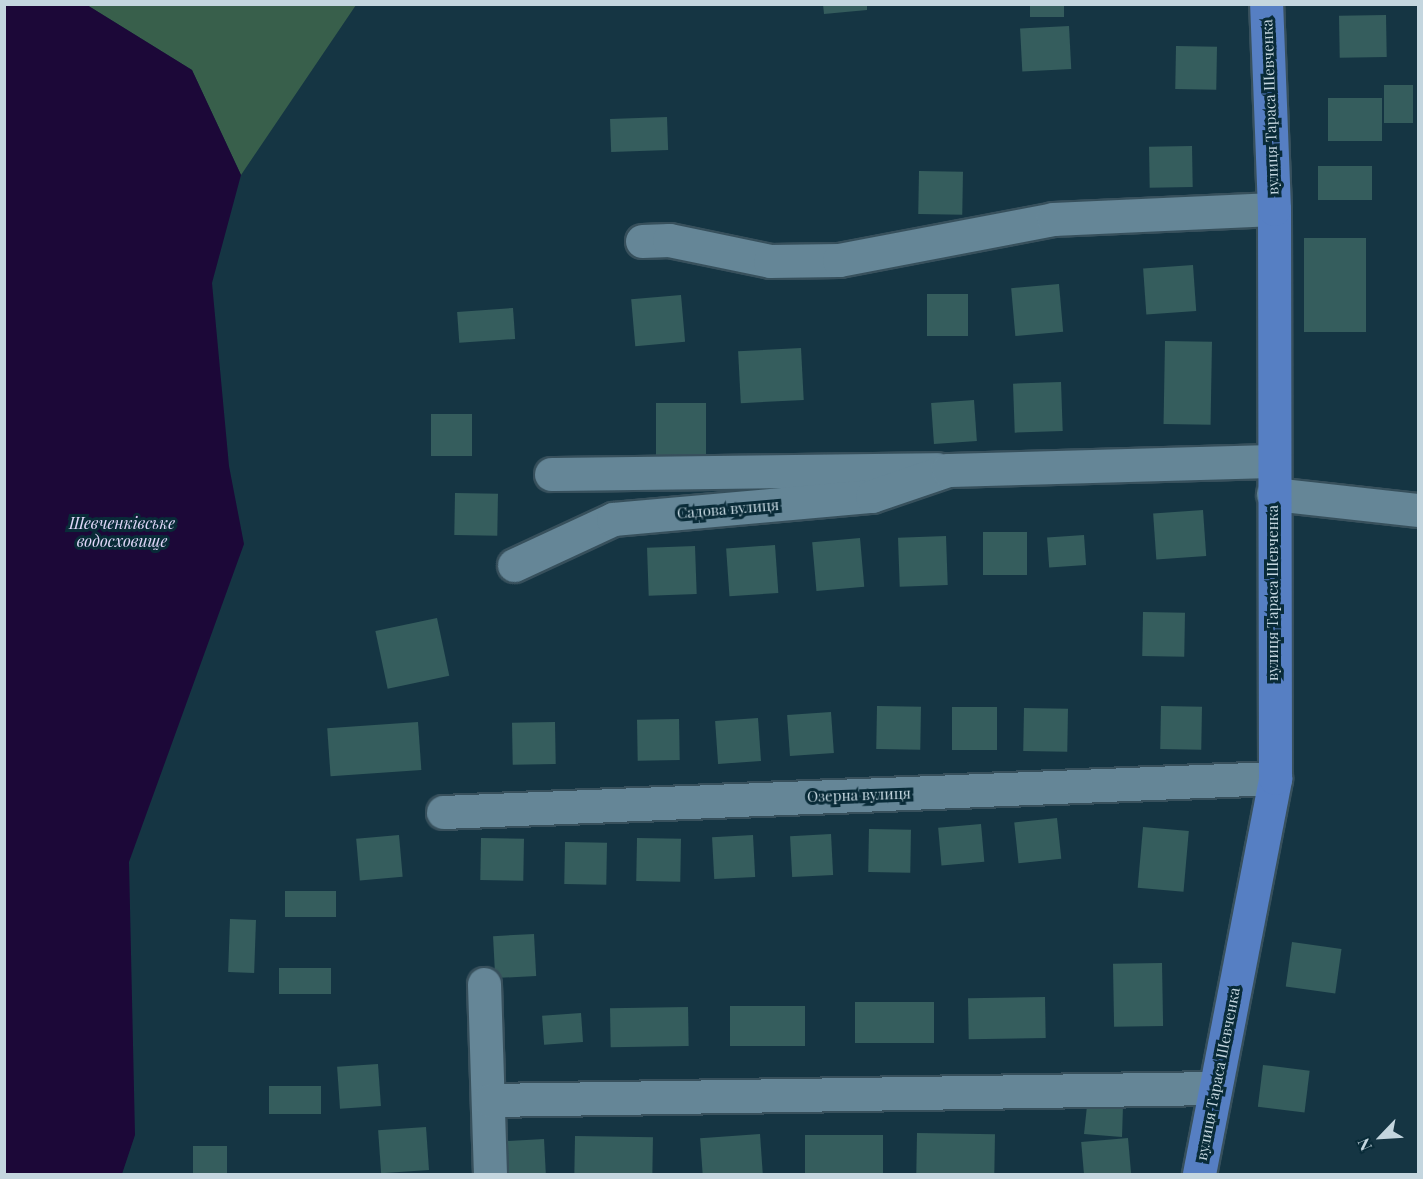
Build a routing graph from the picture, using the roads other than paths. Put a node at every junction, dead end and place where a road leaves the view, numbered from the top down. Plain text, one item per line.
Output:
1 (1266, 4) edge
2 (1274, 209) junction
3 (642, 241) dead end
4 (1272, 461) junction
5 (948, 470) junction
6 (551, 474) dead end
7 (1273, 494) junction
8 (1419, 510) edge
9 (514, 565) dead end
10 (1275, 778) junction
11 (443, 812) dead end
12 (484, 984) dead end
13 (1215, 1088) junction
14 (490, 1100) junction
15 (490, 1174) edge
16 (1199, 1174) edge

1 - 2 main road, вулиця Тараса Шевченка
2 - 3 street
2 - 4 main road, вулиця Тараса Шевченка
4 - 5 street, Садова вулиця
4 - 7 main road, вулиця Тараса Шевченка
5 - 6 street, Садова вулиця
5 - 9 street, Садова вулиця
7 - 8 street
7 - 10 main road, вулиця Тараса Шевченка
10 - 11 street, Озерна вулиця
10 - 13 main road, вулиця Тараса Шевченка
12 - 14 street
13 - 14 street
13 - 16 main road, вулиця Тараса Шевченка
14 - 15 street

